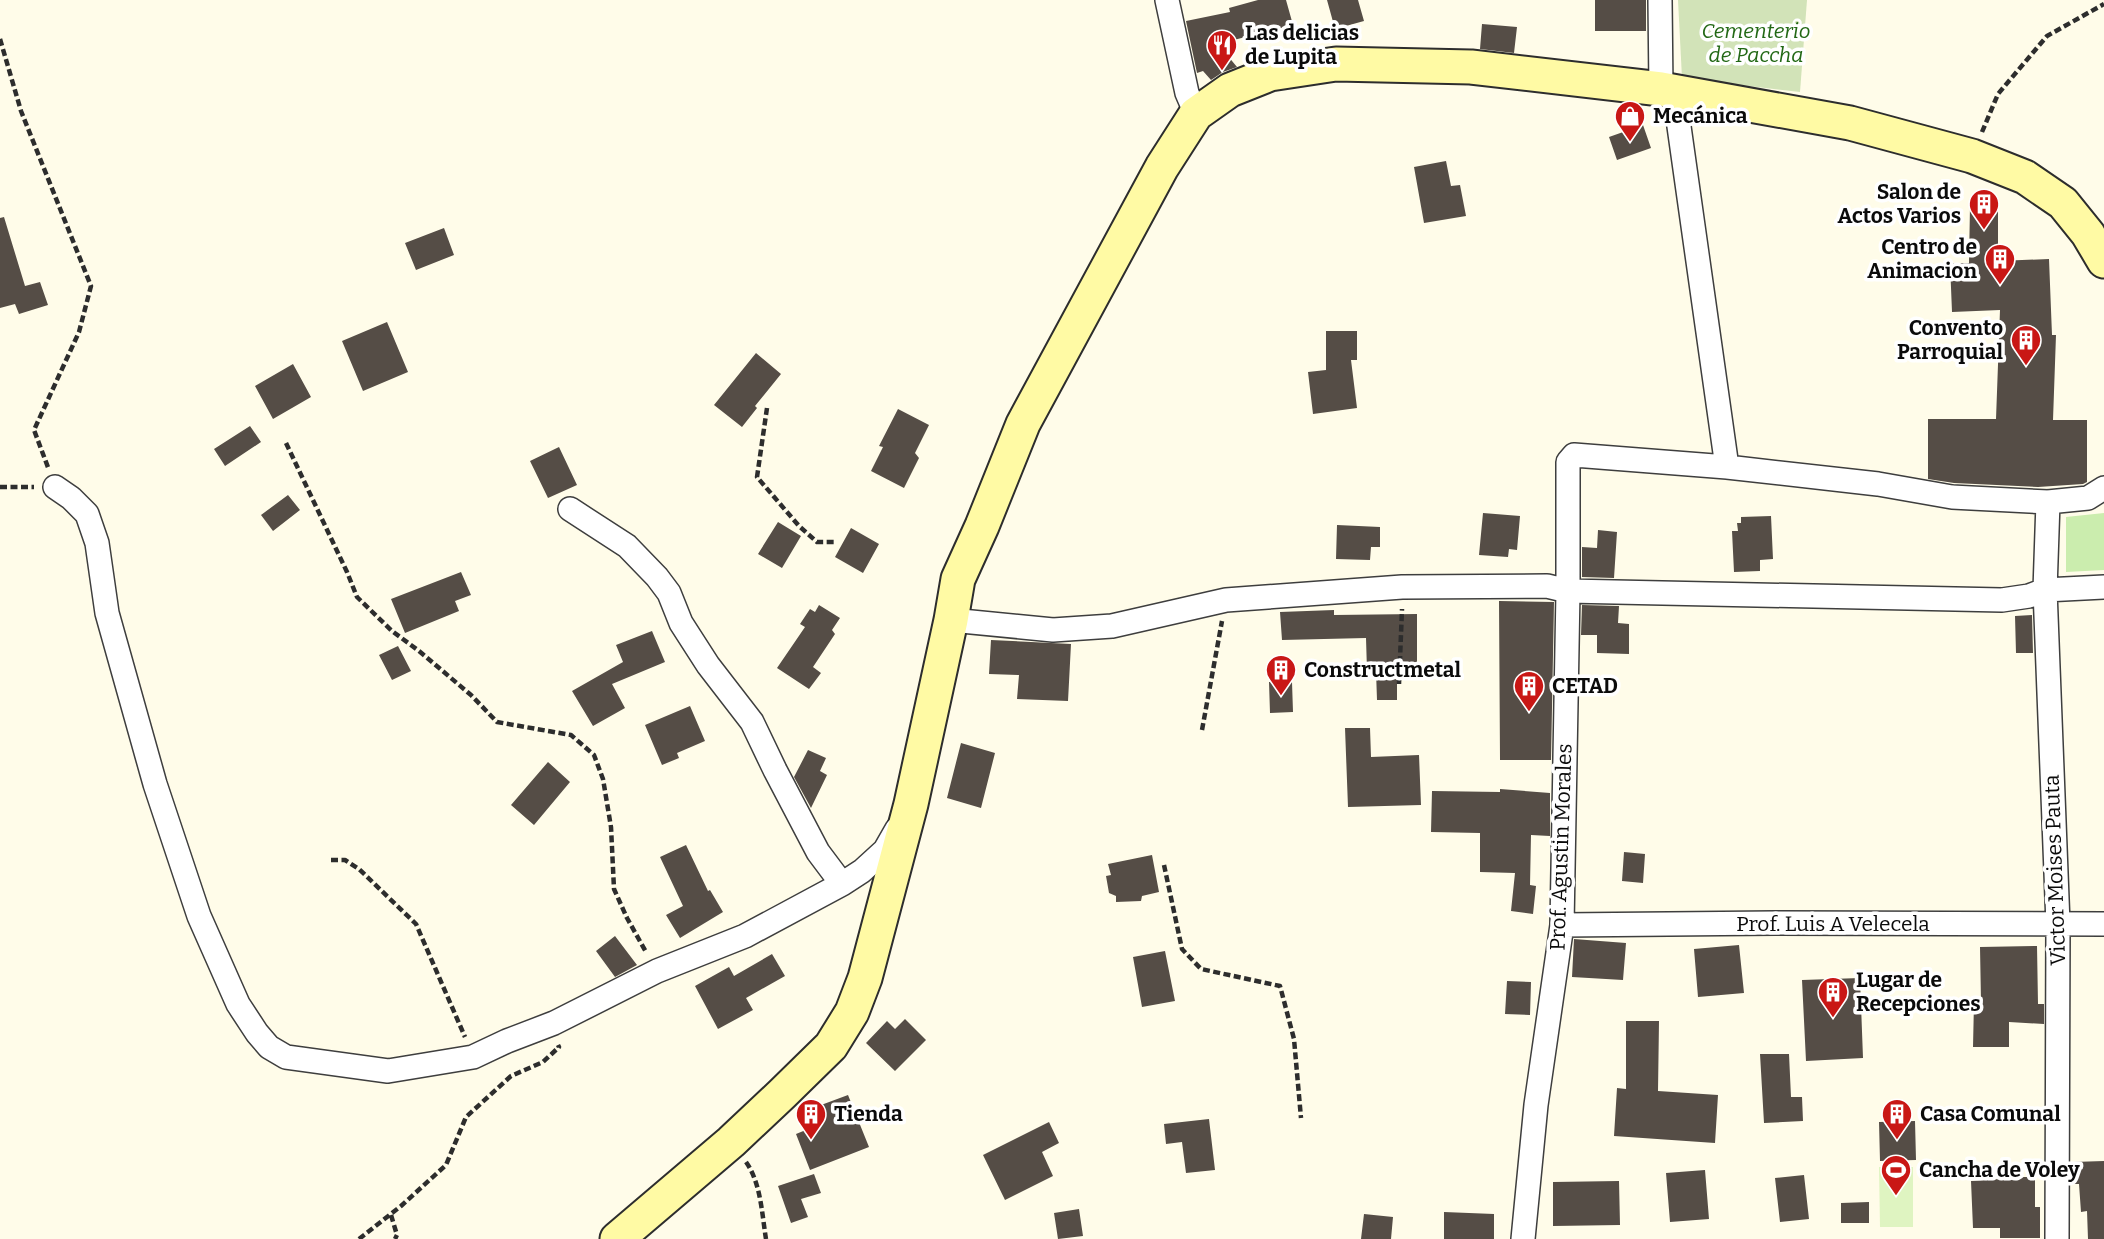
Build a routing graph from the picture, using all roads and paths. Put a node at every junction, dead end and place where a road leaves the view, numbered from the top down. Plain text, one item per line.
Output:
1 (1167, 0) edge
2 (1660, 0) edge
3 (2104, 4) edge
4 (0, 39) edge
5 (1667, 90) junction
6 (1196, 114) junction
7 (1972, 156) junction
8 (2104, 261) edge
9 (766, 408) dead end
10 (286, 443) dead end
11 (1727, 467) junction
12 (0, 487) edge
13 (55, 488) junction
14 (2104, 488) edge
15 (2048, 502) junction
16 (570, 509) dead end
17 (836, 542) dead end
18 (1402, 587) junction
19 (2104, 587) edge
20 (2045, 590) junction
21 (1568, 591) junction
22 (1226, 600) junction
23 (951, 620) junction
24 (1399, 684) dead end
25 (1202, 730) dead end
26 (911, 804) junction
27 (331, 860) dead end
28 (1164, 865) dead end
29 (842, 884) junction
30 (2058, 924) junction
31 (2104, 924) edge
32 (1562, 925) junction
33 (657, 971) junction
34 (554, 1023) junction
35 (473, 1058) junction
36 (1301, 1118) dead end
37 (731, 1142) junction
38 (390, 1214) junction
39 (359, 1239) edge
40 (395, 1239) edge
41 (617, 1239) edge
42 (766, 1239) edge
43 (1523, 1239) edge
44 (2057, 1239) edge

1 - 6 street
2 - 5 street
3 - 7 path
4 - 13 path
5 - 6 street
5 - 7 street
5 - 11 street
6 - 23 street
7 - 8 street
9 - 17 path
10 - 33 path
11 - 15 street
11 - 21 street, Prof. Agustin Morales
12 - 13 path
13 - 35 street
14 - 15 street
15 - 20 street, Victor Moises Pauta
16 - 29 street
18 - 21 street
18 - 22 street
18 - 24 path
19 - 20 street
20 - 21 street
20 - 30 street, Victor Moises Pauta
21 - 32 street, Prof. Agustin Morales
22 - 23 street
22 - 25 path
23 - 26 street
26 - 29 street
26 - 37 street
27 - 35 path
28 - 36 path
29 - 33 street
30 - 31 street, Prof. Luis A Velecela
30 - 32 street, Prof. Luis A Velecela
30 - 44 street, Victor Moises Pauta
32 - 43 street, Prof. Agustin Morales
33 - 34 street
34 - 35 street
34 - 38 path
37 - 41 street
37 - 42 path
38 - 39 path
38 - 40 path

